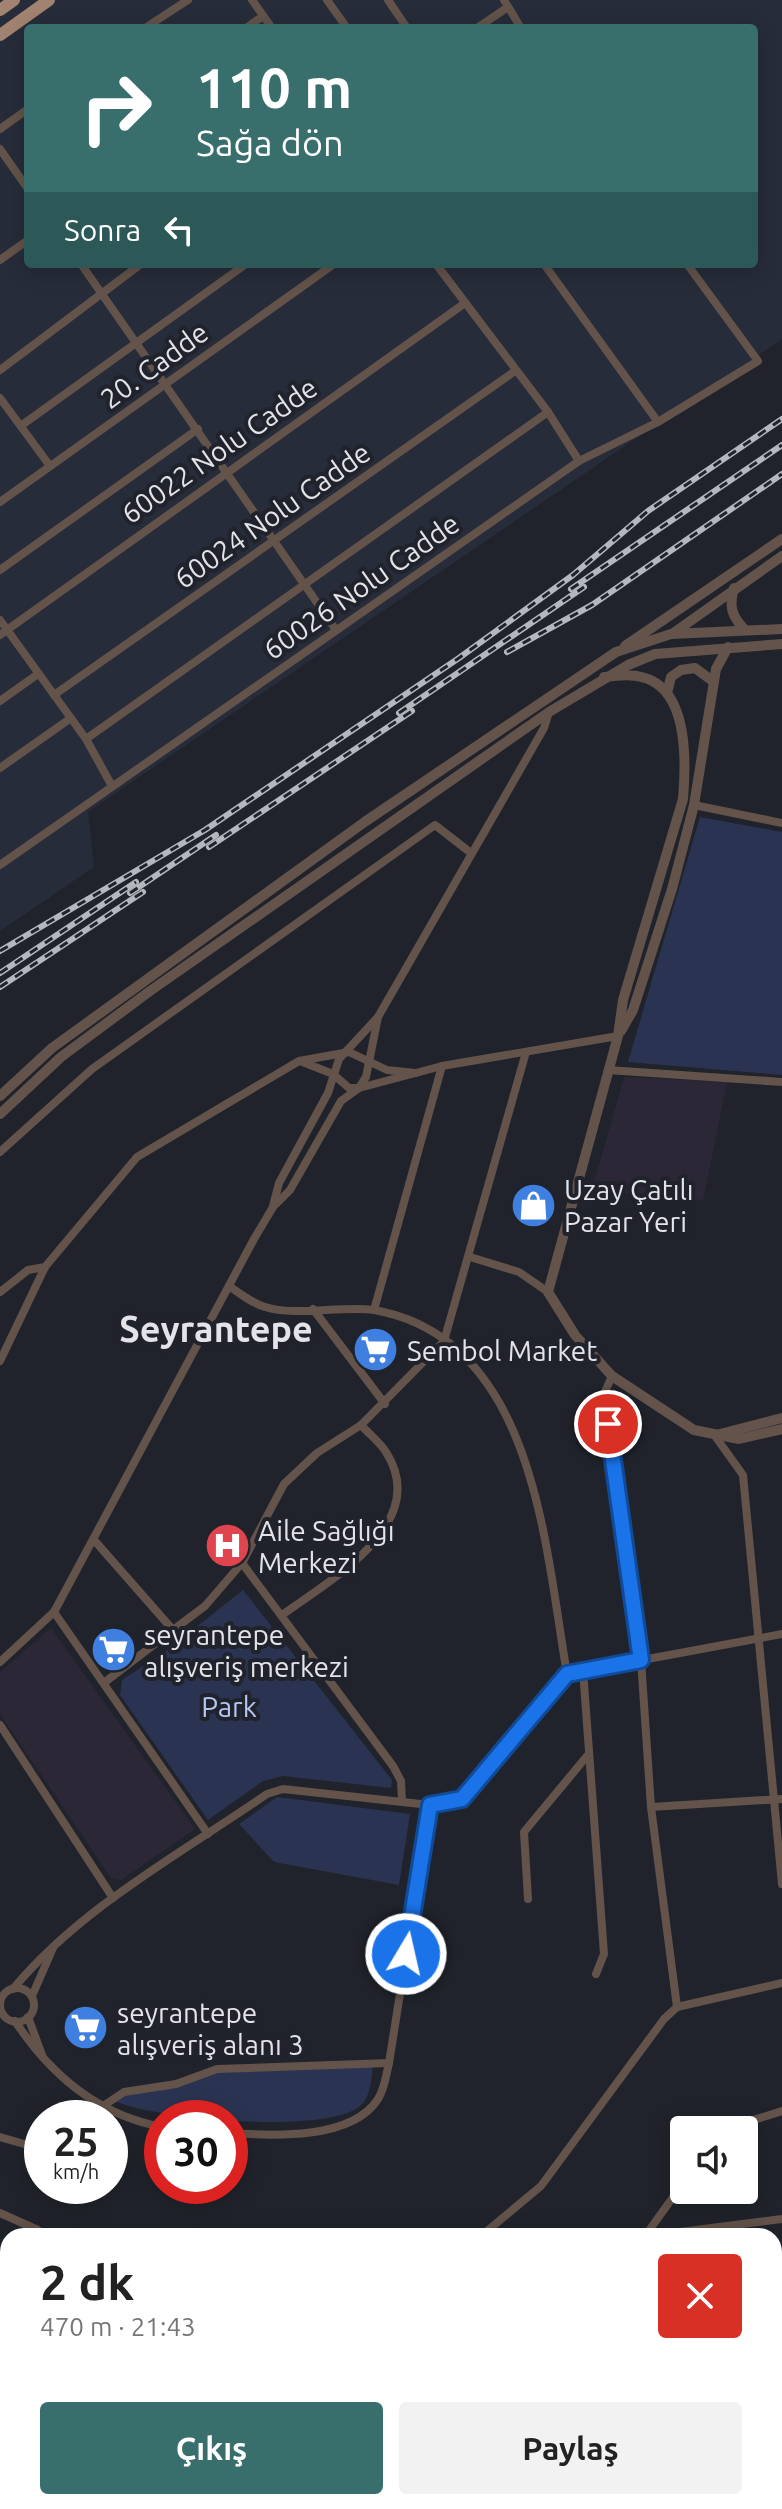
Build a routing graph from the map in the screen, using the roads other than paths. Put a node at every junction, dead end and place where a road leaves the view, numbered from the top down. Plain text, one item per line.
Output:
1 (14, 0) edge
2 (49, 0) edge
3 (188, 0) edge
4 (252, 0) edge
5 (327, 0) edge
6 (388, 0) edge
7 (506, 3) edge
8 (0, 10) edge
9 (263, 16) junction
10 (151, 24) edge
11 (252, 24) edge
12 (269, 24) edge
13 (344, 24) edge
14 (404, 24) edge
15 (482, 24) edge
16 (519, 24) edge
17 (0, 35) edge
18 (24, 112) edge
19 (0, 129) edge
20 (0, 149) edge
21 (24, 180) edge
22 (24, 243) edge
23 (0, 260) edge
24 (84, 268) edge
25 (135, 268) edge
26 (240, 268) edge
27 (328, 268) edge
28 (439, 268) edge
29 (547, 268) edge
30 (690, 268) edge
31 (101, 292) junction
32 (465, 303) junction
33 (136, 340) junction
34 (0, 370) edge
35 (515, 371) junction
36 (167, 383) junction
37 (0, 398) edge
38 (548, 412) junction
39 (658, 422) junction
40 (22, 425) junction
41 (198, 429) junction
42 (579, 461) junction
43 (50, 466) junction
44 (226, 471) junction
45 (0, 502) edge
46 (782, 539) edge
47 (274, 541) junction
48 (782, 556) edge
49 (0, 570) edge
50 (305, 585) junction
51 (735, 587) junction
52 (0, 620) edge
53 (744, 629) junction
54 (782, 629) edge
55 (336, 630) junction
56 (3, 633) edge
57 (671, 634) junction
58 (782, 644) edge
59 (728, 647) junction
60 (616, 652) junction
61 (628, 665) junction
62 (38, 674) junction
63 (604, 677) junction
64 (714, 682) junction
65 (667, 693) junction
66 (54, 695) junction
67 (0, 701) edge
68 (549, 712) junction
69 (71, 718) junction
70 (86, 739) junction
71 (0, 768) edge
72 (112, 786) junction
73 (694, 805) junction
74 (782, 823) edge
75 (471, 853) junction
76 (0, 865) edge
77 (378, 1017) junction
78 (618, 1036) junction
79 (349, 1052) junction
80 (526, 1052) junction
81 (299, 1061) junction
82 (368, 1063) junction
83 (442, 1066) junction
84 (608, 1070) junction
85 (415, 1073) junction
86 (333, 1074) junction
87 (782, 1082) edge
88 (359, 1088) junction
89 (0, 1096) edge
90 (0, 1114) edge
91 (0, 1152) edge
92 (273, 1207) junction
93 (470, 1257) junction
94 (45, 1267) junction
95 (229, 1286) junction
96 (0, 1292) edge
97 (548, 1292) junction
98 (313, 1309) junction
99 (374, 1310) junction
100 (444, 1341) junction
101 (0, 1361) edge
102 (612, 1376) junction
103 (385, 1404) junction
104 (782, 1418) edge
105 (361, 1425) junction
106 (782, 1429) edge
107 (715, 1436) junction
108 (94, 1540) junction
109 (242, 1563) junction
110 (54, 1612) junction
111 (282, 1615) junction
112 (173, 1630) junction
113 (782, 1634) edge
114 (759, 1641) junction
115 (641, 1660) junction
116 (0, 1662) edge
117 (583, 1670) junction
118 (567, 1674) junction
119 (105, 1682) junction
120 (0, 1725) edge
121 (587, 1756) junction
122 (778, 1800) edge
123 (402, 1801) junction
124 (430, 1805) junction
125 (651, 1807) junction
126 (208, 1834) junction
127 (781, 1868) edge
128 (782, 1884) edge
129 (113, 1898) junction
130 (528, 1899) dead end
131 (53, 1948) junction
132 (596, 1974) dead end
133 (782, 1983) edge
134 (13, 1989) junction
135 (2, 1996) edge
136 (32, 1996) junction
137 (677, 2007) junction
138 (2, 2015) edge
139 (28, 2017) junction
140 (15, 2021) junction
141 (42, 2056) junction
142 (389, 2063) junction
143 (94, 2100) edge
144 (112, 2100) edge
145 (782, 2111) edge
146 (758, 2119) edge
147 (248, 2133) edge
148 (0, 2137) edge
149 (24, 2144) edge
150 (670, 2202) edge
151 (0, 2213) edge
152 (782, 2219) edge
153 (34, 2228) edge
154 (491, 2228) edge
155 (652, 2228) edge
156 (710, 2228) edge

1 - 8 main road
2 - 17 main road
3 - 10 street
4 - 9 street
5 - 13 street
6 - 14 street
7 - 15 street
7 - 16 street
9 - 11 street
9 - 12 street
18 - 19 street
20 - 21 street
22 - 23 street
24 - 31 street
25 - 31 street
26 - 33 street
27 - 36 street, 20. Cadde
28 - 32 street
29 - 39 street
30 - 39 street, 60026 Nolu Cadde
31 - 33 street
31 - 34 street
32 - 35 street
32 - 44 street, 60022 Nolu Cadde
33 - 36 street
33 - 40 street
35 - 38 street
35 - 47 street, 60024 Nolu Cadde
36 - 41 street
36 - 43 street, 20. Cadde
37 - 40 street
38 - 42 street
38 - 50 street, 60026 Nolu Cadde
39 - 42 street, 60026 Nolu Cadde
40 - 43 street
41 - 44 street
41 - 49 street
42 - 55 street, 60026 Nolu Cadde
43 - 45 street, 20. Cadde
44 - 47 street
44 - 56 street, 60022 Nolu Cadde
46 - 60 street
47 - 50 street
47 - 66 street, 60024 Nolu Cadde
48 - 51 street
50 - 55 street
50 - 70 street, 60026 Nolu Cadde
51 - 53 street
51 - 57 street
52 - 56 street
53 - 54 street
53 - 57 street
55 - 72 street, 60026 Nolu Cadde
56 - 62 street
57 - 60 street
57 - 61 street
58 - 59 street
59 - 61 street
59 - 64 street
60 - 89 street
61 - 63 street
62 - 66 street
62 - 67 street
63 - 65 street
63 - 68 street
64 - 65 street
64 - 73 street
65 - 78 street
66 - 69 street
68 - 75 street
68 - 90 street
69 - 70 street
69 - 71 street
70 - 72 street
72 - 76 street, 60026 Nolu Cadde
73 - 74 street
73 - 78 street
75 - 77 street
75 - 91 street
77 - 79 street
77 - 82 street
78 - 80 street
78 - 84 street
79 - 81 street
79 - 82 street
79 - 86 street
80 - 83 street
80 - 93 street
81 - 86 street
81 - 94 street
82 - 85 street
82 - 88 street
83 - 85 street
83 - 99 street
84 - 87 street
84 - 97 street
85 - 88 street
86 - 88 street
86 - 92 street
88 - 92 street
92 - 95 street
93 - 97 street
93 - 100 street
94 - 96 street
94 - 101 street
95 - 98 street
95 - 108 street
97 - 102 street
98 - 99 street
98 - 103 street
99 - 100 street
100 - 103 street
100 - 118 street
102 - 107 street
102 - 115 street
103 - 105 street
104 - 107 street
105 - 109 street
105 - 111 street
106 - 107 street
107 - 114 street
108 - 110 street
108 - 112 street
109 - 111 street
109 - 112 street
110 - 116 street
110 - 119 street
111 - 123 street
112 - 119 street
113 - 114 street
114 - 115 street
114 - 122 street
115 - 117 street
115 - 125 street
117 - 118 street
117 - 121 street
118 - 124 street
119 - 126 street
120 - 129 street
121 - 130 street
121 - 132 street
122 - 125 street
122 - 127 street
123 - 124 street
123 - 126 street
124 - 142 street
125 - 137 street
126 - 129 street
127 - 128 street
129 - 131 street
131 - 134 street
131 - 136 street
133 - 137 street
134 - 135 street
134 - 136 street
135 - 138 street
136 - 139 street
137 - 154 street
138 - 140 street
139 - 140 street
139 - 141 street
140 - 141 street
141 - 143 street
142 - 144 street
142 - 147 street
145 - 146 street
148 - 149 street
150 - 155 street
151 - 153 street
152 - 156 street

